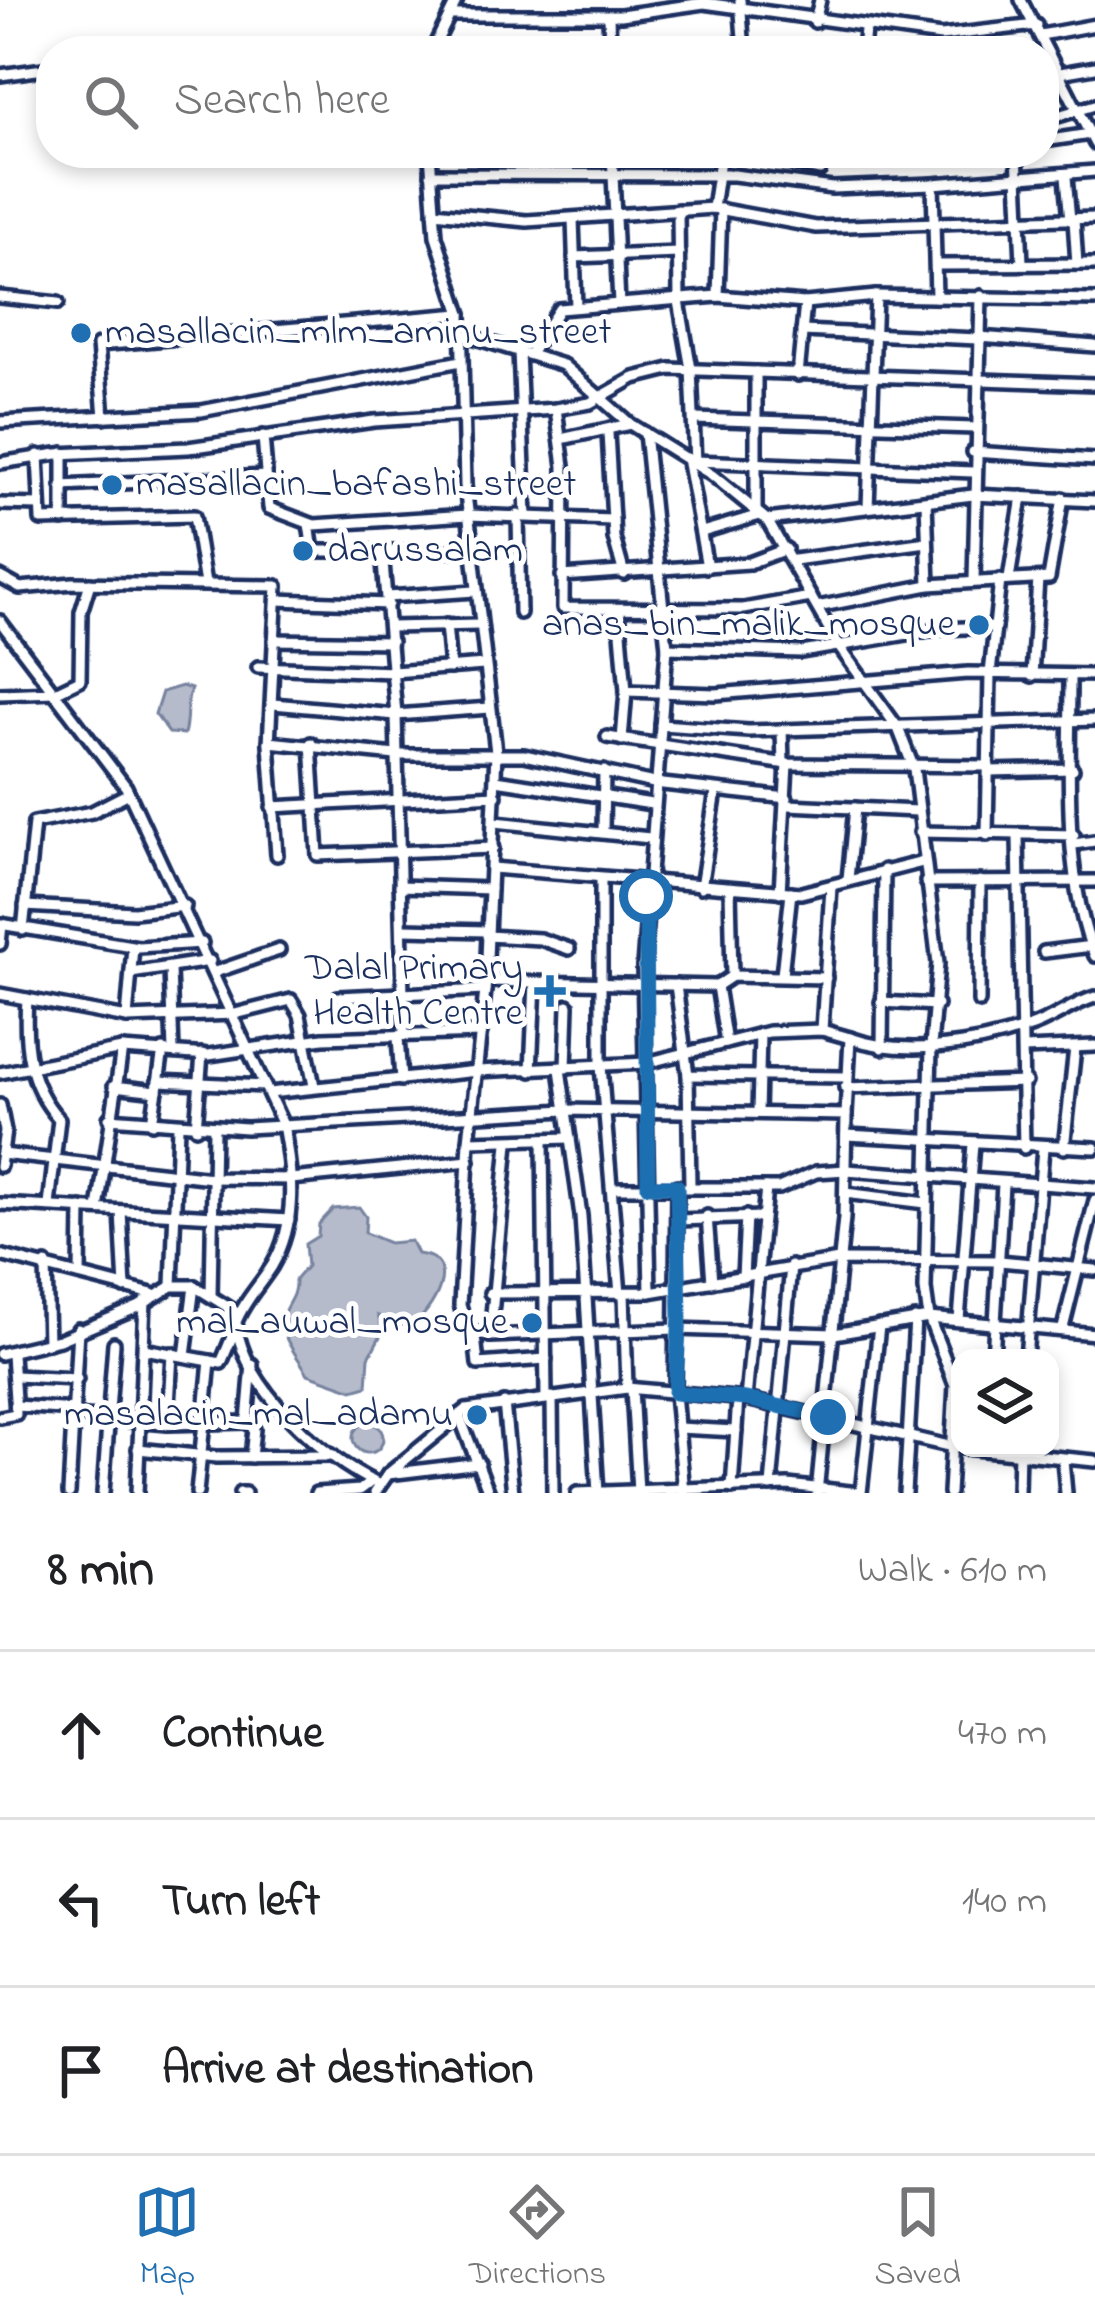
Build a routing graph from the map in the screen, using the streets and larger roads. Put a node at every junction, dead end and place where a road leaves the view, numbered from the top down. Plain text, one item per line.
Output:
1 (457, 0) edge
2 (578, 0) edge
3 (820, 0) edge
4 (1021, 0) edge
5 (739, 3) edge
6 (454, 15) junction
7 (579, 15) junction
8 (609, 15) junction
9 (815, 22) junction
10 (1095, 25) edge
11 (865, 29) junction
12 (1038, 30) junction
13 (441, 36) edge
14 (610, 36) edge
15 (742, 36) edge
16 (864, 36) edge
17 (1041, 36) edge
18 (1095, 67) edge
19 (36, 70) edge
20 (1059, 71) joint
21 (0, 75) edge
22 (1095, 105) edge
23 (1081, 112) junction
24 (1059, 117) edge
25 (1093, 139) edge
26 (1059, 140) edge
27 (431, 168) edge
28 (612, 168) edge
29 (718, 168) edge
30 (1019, 168) edge
31 (1095, 172) edge
32 (431, 174) junction
33 (717, 175) junction
34 (1066, 177) junction
35 (613, 178) junction
36 (1021, 180) junction
37 (933, 184) junction
38 (717, 209) junction
39 (679, 210) junction
40 (434, 212) junction
41 (615, 216) junction
42 (1095, 218) edge
43 (573, 219) junction
44 (1022, 220) junction
45 (1072, 220) junction
46 (936, 224) junction
47 (679, 253) junction
48 (616, 255) junction
49 (574, 257) junction
50 (1022, 263) junction
51 (1077, 264) junction
52 (1095, 264) edge
53 (937, 265) junction
54 (1095, 278) edge
55 (718, 296) junction
56 (875, 296) junction
57 (981, 296) junction
58 (0, 297) edge
59 (937, 297) junction
60 (1095, 300) edge
61 (679, 301) junction
62 (58, 303) dead end
63 (805, 303) junction
64 (619, 304) junction
65 (576, 307) junction
66 (461, 314) junction
67 (802, 331) junction
68 (462, 334) junction
69 (875, 338) junction
70 (978, 338) junction
71 (1095, 346) edge
72 (525, 352) junction
73 (461, 361) junction
74 (691, 369) junction
75 (756, 372) junction
76 (798, 375) junction
77 (871, 378) junction
78 (976, 382) junction
79 (1095, 385) edge
80 (600, 396) junction
81 (556, 410) junction
82 (521, 413) junction
83 (461, 416) junction
84 (104, 417) junction
85 (694, 419) junction
86 (0, 422) edge
87 (754, 423) junction
88 (630, 424) junction
89 (868, 426) junction
90 (974, 428) junction
91 (608, 433) junction
92 (645, 433) junction
93 (263, 436) junction
94 (561, 439) junction
95 (973, 452) junction
96 (63, 453) junction
97 (38, 455) junction
98 (1095, 460) edge
99 (692, 461) junction
100 (0, 463) edge
101 (754, 464) junction
102 (868, 464) junction
103 (973, 472) junction
104 (266, 476) junction
105 (62, 486) junction
106 (973, 495) junction
107 (1022, 497) junction
108 (1063, 498) junction
109 (926, 500) junction
110 (1095, 501) edge
111 (0, 504) edge
112 (39, 506) junction
113 (868, 508) junction
114 (468, 515) junction
115 (522, 515) junction
116 (761, 516) junction
117 (564, 518) junction
118 (63, 520) junction
119 (613, 520) junction
120 (309, 524) junction
121 (702, 532) junction
122 (927, 542) junction
123 (786, 549) junction
124 (382, 550) junction
125 (471, 551) junction
126 (794, 560) junction
127 (707, 567) junction
128 (662, 572) junction
129 (624, 574) junction
130 (562, 576) junction
131 (0, 578) edge
132 (1005, 579) junction
133 (1038, 579) junction
134 (974, 580) junction
135 (89, 583) junction
136 (205, 584) junction
137 (929, 585) junction
138 (475, 590) junction
139 (387, 600) junction
140 (277, 601) junction
141 (814, 602) junction
142 (619, 609) junction
143 (666, 609) junction
144 (520, 613) dead end
145 (0, 621) edge
146 (479, 625) junction
147 (446, 626) junction
148 (390, 627) junction
149 (995, 627) junction
150 (274, 640) junction
151 (391, 642) junction
152 (667, 648) junction
153 (840, 648) junction
154 (484, 665) junction
155 (258, 667) dead end
156 (273, 667) junction
157 (450, 668) junction
158 (393, 672) junction
159 (990, 674) junction
160 (1095, 675) edge
161 (1032, 676) junction
162 (1070, 676) junction
163 (865, 684) junction
164 (626, 691) junction
165 (55, 692) junction
166 (664, 693) junction
167 (0, 694) edge
168 (273, 704) junction
169 (490, 708) junction
170 (396, 715) junction
171 (1095, 720) edge
172 (1070, 722) junction
173 (988, 723) junction
174 (662, 725) junction
175 (898, 728) junction
176 (782, 730) junction
177 (607, 737) dead end
178 (622, 740) junction
179 (269, 742) junction
180 (311, 743) junction
181 (659, 746) junction
182 (496, 752) junction
183 (396, 755) junction
184 (785, 764) junction
185 (914, 769) junction
186 (989, 769) junction
187 (1073, 769) junction
188 (604, 771) junction
189 (496, 780) junction
190 (654, 783) junction
191 (716, 791) junction
192 (129, 793) junction
193 (496, 795) junction
194 (603, 796) junction
195 (788, 801) junction
196 (394, 802) junction
197 (652, 804) junction
198 (272, 806) junction
199 (313, 806) junction
200 (855, 808) junction
201 (917, 811) junction
202 (495, 822) junction
203 (603, 832) junction
204 (920, 832) junction
205 (987, 835) junction
206 (1018, 837) junction
207 (650, 838) junction
208 (1074, 839) junction
209 (1095, 841) edge
210 (494, 848) junction
211 (396, 852) junction
212 (277, 855) dead end
213 (923, 862) junction
214 (492, 868) junction
215 (884, 870) junction
216 (601, 878) junction
217 (848, 879) junction
218 (980, 881) junction
219 (1020, 881) junction
220 (1095, 881) edge
221 (926, 882) junction
222 (1076, 882) junction
223 (646, 883) junction
224 (400, 886) junction
225 (701, 887) junction
226 (831, 887) junction
227 (490, 889) junction
228 (730, 889) junction
229 (785, 892) junction
230 (26, 906) junction
231 (185, 906) junction
232 (1, 924) edge
233 (404, 929) junction
234 (23, 930) junction
235 (487, 933) junction
236 (202, 943) junction
237 (0, 944) edge
238 (133, 946) junction
239 (569, 949) dead end
240 (1094, 949) edge
241 (279, 950) dead end
242 (1044, 952) dead end
243 (213, 966) junction
244 (170, 969) junction
245 (131, 973) junction
246 (782, 975) junction
247 (732, 976) junction
248 (826, 978) junction
249 (643, 982) junction
250 (535, 983) junction
251 (600, 985) junction
252 (676, 985) junction
253 (486, 986) junction
254 (717, 986) junction
255 (0, 994) edge
256 (405, 994) junction
257 (338, 997) dead end
258 (1095, 997) edge
259 (28, 999) junction
260 (881, 1002) junction
261 (979, 1002) dead end
262 (568, 1005) dead end
263 (937, 1005) junction
264 (235, 1014) junction
265 (173, 1017) junction
266 (127, 1018) junction
267 (822, 1030) junction
268 (1024, 1030) junction
269 (482, 1033) junction
270 (760, 1034) junction
271 (401, 1036) junction
272 (850, 1038) junction
273 (305, 1040) junction
274 (726, 1043) junction
275 (1095, 1046) edge
276 (931, 1047) junction
277 (882, 1048) junction
278 (1075, 1048) junction
279 (122, 1049) junction
280 (1024, 1049) junction
281 (168, 1050) junction
282 (250, 1052) junction
283 (685, 1053) junction
284 (202, 1054) junction
285 (646, 1063) junction
286 (30, 1064) junction
287 (602, 1066) junction
288 (563, 1068) junction
289 (477, 1071) junction
290 (531, 1071) junction
291 (759, 1072) junction
292 (0, 1073) edge
293 (688, 1075) junction
294 (400, 1080) junction
295 (1026, 1082) junction
296 (846, 1083) junction
297 (930, 1084) junction
298 (114, 1086) junction
299 (158, 1086) junction
300 (314, 1086) junction
301 (200, 1087) junction
302 (267, 1090) junction
303 (0, 1105) edge
304 (566, 1110) junction
305 (606, 1111) junction
306 (647, 1111) junction
307 (690, 1112) junction
308 (472, 1113) junction
309 (758, 1113) junction
310 (846, 1115) junction
311 (109, 1118) junction
312 (152, 1123) junction
313 (284, 1125) junction
314 (178, 1126) junction
315 (196, 1128) junction
316 (214, 1128) junction
317 (846, 1135) junction
318 (570, 1138) junction
319 (929, 1138) junction
320 (543, 1139) junction
321 (469, 1142) junction
322 (508, 1143) junction
323 (974, 1144) junction
324 (1024, 1148) junction
325 (1043, 1148) junction
326 (1064, 1148) junction
327 (1095, 1148) edge
328 (1, 1160) edge
329 (469, 1161) junction
330 (55, 1163) junction
331 (101, 1168) junction
332 (846, 1171) junction
333 (172, 1176) junction
334 (212, 1178) junction
335 (291, 1179) junction
336 (927, 1179) junction
337 (971, 1182) junction
338 (1003, 1184) junction
339 (690, 1185) junction
340 (1043, 1185) junction
341 (648, 1186) junction
342 (677, 1186) junction
343 (613, 1187) junction
344 (766, 1188) junction
345 (1095, 1188) edge
346 (845, 1193) junction
347 (1095, 1200) edge
348 (926, 1203) junction
349 (0, 1204) edge
350 (50, 1205) junction
351 (82, 1208) junction
352 (98, 1209) junction
353 (121, 1210) junction
354 (170, 1215) junction
355 (212, 1216) junction
356 (707, 1216) junction
357 (746, 1216) junction
358 (761, 1217) junction
359 (289, 1220) junction
360 (678, 1220) junction
361 (0, 1255) edge
362 (925, 1259) junction
363 (839, 1260) junction
364 (1000, 1261) junction
365 (965, 1263) junction
366 (46, 1264) junction
367 (1034, 1265) junction
368 (791, 1266) junction
369 (1080, 1270) junction
370 (1095, 1270) edge
371 (80, 1275) junction
372 (756, 1275) junction
373 (743, 1277) junction
374 (712, 1282) junction
375 (172, 1286) junction
376 (194, 1286) junction
377 (679, 1287) junction
378 (125, 1288) junction
379 (650, 1292) junction
380 (490, 1293) junction
381 (585, 1293) junction
382 (543, 1294) junction
383 (622, 1294) junction
384 (211, 1296) junction
385 (149, 1298) junction
386 (237, 1318) junction
387 (929, 1318) junction
388 (915, 1319) junction
389 (959, 1320) junction
390 (995, 1323) junction
391 (880, 1326) junction
392 (1029, 1326) junction
393 (1063, 1328) junction
394 (78, 1329) junction
395 (676, 1329) junction
396 (754, 1331) junction
397 (590, 1332) junction
398 (626, 1332) junction
399 (789, 1332) junction
400 (546, 1334) junction
401 (834, 1334) junction
402 (1095, 1334) edge
403 (475, 1336) junction
404 (490, 1336) junction
405 (48, 1343) junction
406 (114, 1343) dead end
407 (144, 1348) junction
408 (994, 1349) edge
409 (1027, 1349) edge
410 (172, 1353) junction
411 (6, 1354) edge
412 (185, 1356) junction
413 (547, 1359) junction
414 (210, 1361) junction
415 (252, 1364) junction
416 (951, 1366) edge
417 (16, 1376) junction
418 (76, 1378) junction
419 (630, 1389) junction
420 (595, 1391) junction
421 (675, 1393) junction
422 (549, 1397) junction
423 (742, 1398) junction
424 (504, 1403) junction
425 (779, 1405) junction
426 (16, 1406) junction
427 (75, 1413) junction
428 (459, 1415) junction
429 (0, 1417) edge
430 (828, 1417) junction
431 (106, 1421) junction
432 (247, 1422) junction
433 (139, 1423) junction
434 (167, 1424) junction
435 (205, 1424) junction
436 (869, 1427) junction
437 (678, 1429) junction
438 (736, 1431) junction
439 (910, 1436) junction
440 (951, 1446) edge
441 (138, 1449) junction
442 (205, 1456) junction
443 (250, 1456) junction
444 (333, 1456) junction
445 (952, 1457) edge
446 (1019, 1457) edge
447 (1046, 1457) edge
448 (1063, 1460) junction
449 (478, 1462) junction
450 (1095, 1462) edge
451 (388, 1474) junction
452 (375, 1486) edge
453 (770, 1486) junction
454 (732, 1488) junction
455 (755, 1490) edge
456 (817, 1490) edge
457 (638, 1492) edge
458 (684, 1492) edge
459 (69, 1493) edge
460 (103, 1493) edge
461 (137, 1493) edge
462 (197, 1493) edge
463 (316, 1493) edge
464 (489, 1493) edge
465 (513, 1493) edge
466 (554, 1493) edge
467 (577, 1493) edge
468 (598, 1493) edge
469 (608, 1493) edge
470 (625, 1493) edge
471 (860, 1493) edge
472 (905, 1493) edge
473 (950, 1493) edge
474 (1018, 1493) edge
475 (1066, 1493) edge

1 - 6 street
2 - 7 street
3 - 9 street
4 - 12 street
5 - 8 street
5 - 9 street
5 - 15 street
6 - 7 street
6 - 13 street
7 - 8 street
8 - 14 street
9 - 11 street
10 - 12 street
11 - 12 street
11 - 16 street
12 - 17 street
18 - 20 street
19 - 21 street
20 - 23 street
22 - 23 street
23 - 24 street
23 - 25 street
25 - 26 street
27 - 32 street
28 - 35 street
29 - 33 street
30 - 36 street
31 - 34 street
32 - 35 street
32 - 40 street
33 - 35 street
33 - 37 street
33 - 38 street
34 - 36 street
34 - 45 street
35 - 41 street
36 - 37 street
36 - 44 street
37 - 46 street
38 - 39 street
38 - 46 street
38 - 55 street
39 - 41 street
39 - 47 street
40 - 43 street
40 - 66 street
41 - 43 street
41 - 48 street
42 - 45 street
43 - 49 street
44 - 45 street
44 - 46 street
44 - 50 street
45 - 51 street
46 - 53 street
47 - 48 street
47 - 61 street
48 - 49 street
48 - 64 street
49 - 65 street
50 - 51 street
50 - 53 street
51 - 52 street
52 - 54 street
53 - 59 street
55 - 61 street
55 - 63 street
56 - 59 street
56 - 63 street
56 - 69 street
57 - 59 street
57 - 60 street
57 - 70 street
58 - 62 street
61 - 64 street
61 - 74 street
63 - 67 street
64 - 65 street
65 - 72 street
66 - 68 street
66 - 84 street
67 - 69 street
67 - 76 street
68 - 72 street
68 - 73 street
69 - 70 street
69 - 77 street
70 - 71 street
70 - 78 street
72 - 80 street
72 - 82 street
73 - 83 street
73 - 84 street
74 - 75 street
74 - 80 street
74 - 85 street
75 - 76 street
75 - 87 street
76 - 77 street
77 - 78 street
77 - 89 street
78 - 79 street
78 - 90 street
80 - 81 street
80 - 88 street
81 - 82 street
81 - 94 street
82 - 83 street
82 - 115 street
83 - 93 street
83 - 114 street
84 - 86 street
85 - 87 street
85 - 99 street
87 - 89 street
87 - 101 street
88 - 91 street
88 - 92 street
89 - 90 street
89 - 102 street
90 - 95 street
91 - 94 street
91 - 119 street
92 - 99 street
92 - 128 street
93 - 96 street
93 - 104 street
94 - 117 street
95 - 98 street
95 - 103 street
96 - 97 street
96 - 105 street
97 - 100 street
97 - 112 street
99 - 101 street
99 - 116 street
99 - 121 street
101 - 102 street
101 - 116 street
102 - 103 street
102 - 113 street
103 - 106 street
104 - 105 street
104 - 120 street
105 - 118 street
106 - 107 street
106 - 109 street
106 - 134 street
107 - 108 street
107 - 132 street
108 - 110 street
108 - 133 street
109 - 113 street
109 - 122 street
111 - 112 street
112 - 118 street
113 - 116 street
114 - 115 street
114 - 120 street
114 - 125 street
115 - 117 street
115 - 144 street
116 - 121 street
116 - 123 street
117 - 119 street
117 - 130 street
118 - 136 street
119 - 129 street
120 - 124 street
121 - 127 street
122 - 126 street
122 - 137 street
123 - 126 street
123 - 127 street
124 - 125 street
124 - 139 street
125 - 138 street
126 - 141 street
127 - 128 street
128 - 129 street
128 - 143 street
129 - 130 street
130 - 142 street
131 - 135 street
132 - 133 street
132 - 134 street
132 - 149 street
133 - 161 street
134 - 137 street
135 - 136 street
135 - 165 street
136 - 140 street
137 - 141 street
138 - 139 street
138 - 146 street
139 - 140 street
139 - 148 street
140 - 150 street
141 - 143 street
141 - 153 street
142 - 143 street
142 - 164 street
143 - 152 street
145 - 165 street
146 - 147 street
146 - 154 street
147 - 148 street
147 - 157 street
148 - 151 street
149 - 153 street
149 - 159 street
150 - 151 street
150 - 156 street
151 - 158 street
152 - 153 street
152 - 166 street
153 - 163 street
154 - 157 street
154 - 169 street
155 - 156 street
156 - 158 street
156 - 168 street
157 - 158 street
158 - 170 street
159 - 161 street
159 - 163 street
159 - 173 street
160 - 162 street
161 - 162 street
162 - 172 street
163 - 166 street
163 - 175 street
164 - 166 street
164 - 178 street
165 - 167 street
165 - 192 street
166 - 174 street
168 - 170 street
168 - 179 street
169 - 170 street
169 - 182 street
170 - 183 street
171 - 172 street
172 - 173 street
172 - 187 street
173 - 175 street
173 - 186 street
174 - 176 street
174 - 181 street
175 - 176 street
175 - 185 street
176 - 184 street
177 - 178 street
178 - 181 street
179 - 180 street
179 - 198 street
180 - 183 street
180 - 199 street
181 - 184 street
181 - 190 street
182 - 183 street
182 - 188 street
182 - 189 street
183 - 196 street
184 - 185 street
184 - 195 street
185 - 186 street
185 - 201 street
186 - 187 street
186 - 205 street
187 - 208 street
188 - 190 street
188 - 194 street
189 - 193 street
189 - 194 street
190 - 191 street
190 - 197 street
191 - 195 street
191 - 225 street
192 - 230 street
192 - 231 street
193 - 196 street
193 - 202 street
194 - 197 street
194 - 203 street
195 - 200 street
195 - 229 street
196 - 199 street
196 - 211 street
197 - 207 street
198 - 199 street
198 - 212 street
199 - 211 street
200 - 201 street
200 - 217 street
201 - 204 street
202 - 203 street
202 - 210 street
203 - 207 street
204 - 205 street
204 - 213 street
205 - 206 street
206 - 208 street
206 - 219 street
207 - 223 street
208 - 209 street
208 - 222 street
210 - 211 street
210 - 214 street
211 - 224 street
213 - 215 street
213 - 221 street
214 - 216 street
214 - 227 street
215 - 217 street
215 - 260 street
216 - 223 street
216 - 251 street
217 - 226 street
218 - 219 street
218 - 221 street
218 - 261 street
219 - 222 street
219 - 268 street
220 - 222 street
221 - 263 street
222 - 240 street
223 - 225 street
223 - 249 street
224 - 227 street
224 - 233 street
225 - 228 street
226 - 229 street
226 - 248 street
227 - 235 street
228 - 229 street
228 - 247 street
229 - 246 street
230 - 231 street
230 - 234 street
231 - 236 street
232 - 234 street
232 - 237 street
233 - 235 street
233 - 256 street
234 - 238 street
235 - 239 street
235 - 253 street
236 - 238 street
236 - 243 street
238 - 245 street
240 - 242 street
241 - 243 street
243 - 244 street
243 - 264 street
244 - 245 street
244 - 265 street
245 - 266 street
246 - 247 street
246 - 248 street
247 - 254 street
248 - 267 street
249 - 251 street
249 - 252 street
249 - 285 street
250 - 251 street
250 - 253 street
250 - 290 street
251 - 287 street
252 - 254 street
252 - 283 street
253 - 256 street
253 - 269 street
254 - 274 street
255 - 259 street
256 - 257 street
256 - 271 street
258 - 268 street
259 - 266 street
259 - 286 street
260 - 263 street
260 - 277 street
262 - 288 street
263 - 276 street
264 - 265 street
264 - 273 street
264 - 282 street
265 - 266 street
265 - 281 street
267 - 270 street
267 - 272 street
268 - 276 street
268 - 280 street
269 - 271 street
269 - 289 street
270 - 274 street
270 - 291 street
271 - 273 street
271 - 294 street
272 - 277 street
272 - 296 street
273 - 282 street
273 - 300 street
274 - 283 street
275 - 278 street
276 - 277 street
276 - 297 street
278 - 280 street
278 - 326 street
279 - 281 street
279 - 286 street
279 - 298 street
280 - 295 street
281 - 284 street
281 - 299 street
282 - 284 street
282 - 302 street
283 - 285 street
283 - 293 street
284 - 301 street
285 - 287 street
285 - 306 street
286 - 292 street
286 - 330 street
287 - 288 street
287 - 305 street
288 - 290 street
288 - 304 street
289 - 290 street
289 - 294 street
289 - 308 street
291 - 293 street
291 - 296 street
291 - 309 street
293 - 307 street
294 - 300 street
295 - 297 street
295 - 324 street
296 - 297 street
296 - 310 street
297 - 319 street
298 - 299 street
298 - 311 street
299 - 301 street
299 - 312 street
300 - 302 street
301 - 302 street
301 - 315 street
302 - 313 street
303 - 328 street
304 - 305 street
304 - 308 street
304 - 318 street
305 - 306 street
305 - 343 street
306 - 307 street
306 - 341 street
307 - 309 street
307 - 339 street
308 - 313 street
308 - 321 street
309 - 310 street
310 - 317 street
311 - 312 street
311 - 331 street
312 - 314 street
313 - 316 street
313 - 335 street
314 - 315 street
314 - 333 street
315 - 316 street
316 - 334 street
317 - 319 street
317 - 332 street
318 - 320 street
318 - 381 street
319 - 323 street
319 - 336 street
320 - 322 street
320 - 382 street
321 - 322 street
321 - 329 street
322 - 380 street
323 - 324 street
323 - 337 street
324 - 325 street
325 - 326 street
325 - 340 street
326 - 327 street
328 - 330 street
329 - 335 street
329 - 403 street
330 - 331 street
330 - 350 street
331 - 333 street
331 - 352 street
332 - 336 street
332 - 344 street
332 - 346 street
333 - 334 street
333 - 354 street
334 - 335 street
334 - 355 street
335 - 359 street
336 - 337 street
336 - 348 street
337 - 338 street
337 - 365 street
338 - 340 street
338 - 364 street
339 - 342 street
339 - 344 street
340 - 345 street
340 - 367 street
341 - 342 street
341 - 343 street
341 - 379 street
342 - 360 street
343 - 383 street
344 - 358 street
346 - 348 street
346 - 363 street
347 - 369 street
348 - 362 street
349 - 350 street
350 - 351 street
351 - 352 street
351 - 371 street
352 - 353 street
353 - 354 street
353 - 378 street
354 - 355 street
354 - 375 street
355 - 359 street
355 - 384 street
356 - 357 street
356 - 360 street
356 - 374 street
357 - 358 street
357 - 373 street
358 - 372 street
359 - 386 street
360 - 377 street
361 - 366 street
362 - 363 street
362 - 365 street
362 - 387 street
363 - 368 street
363 - 401 street
364 - 365 street
364 - 367 street
364 - 390 street
365 - 389 street
366 - 371 street
366 - 405 street
367 - 369 street
367 - 392 street
368 - 372 street
368 - 399 street
369 - 370 street
369 - 393 street
371 - 378 street
372 - 373 street
372 - 396 street
373 - 374 street
374 - 377 street
375 - 376 street
375 - 385 street
376 - 384 street
376 - 412 street
377 - 379 street
377 - 395 street
378 - 385 street
379 - 383 street
380 - 382 street
380 - 404 street
381 - 382 street
381 - 383 street
381 - 397 street
382 - 400 street
383 - 398 street
384 - 386 street
385 - 394 street
385 - 407 street
386 - 414 street
386 - 415 street
387 - 388 street
387 - 389 street
387 - 416 street
388 - 391 street
388 - 439 street
389 - 390 street
390 - 392 street
390 - 408 street
391 - 401 street
391 - 436 street
392 - 393 street
392 - 409 street
393 - 402 street
394 - 405 street
394 - 418 street
395 - 396 street
395 - 398 street
395 - 421 street
396 - 399 street
396 - 423 street
397 - 398 street
397 - 400 street
397 - 420 street
398 - 419 street
399 - 401 street
399 - 425 street
400 - 404 street
400 - 413 street
401 - 430 street
403 - 404 street
403 - 413 street
405 - 411 street
406 - 431 street
407 - 410 street
407 - 433 street
410 - 412 street
410 - 434 street
411 - 417 street
412 - 414 street
413 - 422 street
414 - 435 street
415 - 432 street
415 - 444 street
417 - 418 street
417 - 426 street
418 - 427 street
419 - 420 street
419 - 421 street
419 - 457 street
420 - 422 street
420 - 468 street
421 - 423 street
421 - 437 street
422 - 424 street
422 - 466 street
423 - 425 street
423 - 438 street
424 - 428 street
424 - 465 street
425 - 430 street
425 - 453 street
426 - 427 street
426 - 429 street
427 - 431 street
427 - 459 street
428 - 449 street
428 - 451 street
430 - 436 street
430 - 456 street
431 - 433 street
431 - 460 street
432 - 435 street
432 - 443 street
433 - 434 street
433 - 441 street
434 - 435 street
435 - 442 street
436 - 439 street
436 - 471 street
437 - 438 street
437 - 458 street
438 - 454 street
439 - 440 street
439 - 472 street
441 - 442 street
441 - 461 street
442 - 443 street
442 - 462 street
443 - 444 street
444 - 452 street
445 - 473 street
446 - 474 street
447 - 448 street
448 - 450 street
448 - 475 street
449 - 451 street
449 - 464 street
451 - 452 street
452 - 463 street
453 - 455 street
453 - 456 street
454 - 455 street
454 - 458 street
456 - 471 street
457 - 458 street
457 - 470 street
467 - 468 street
468 - 469 street
469 - 470 street

